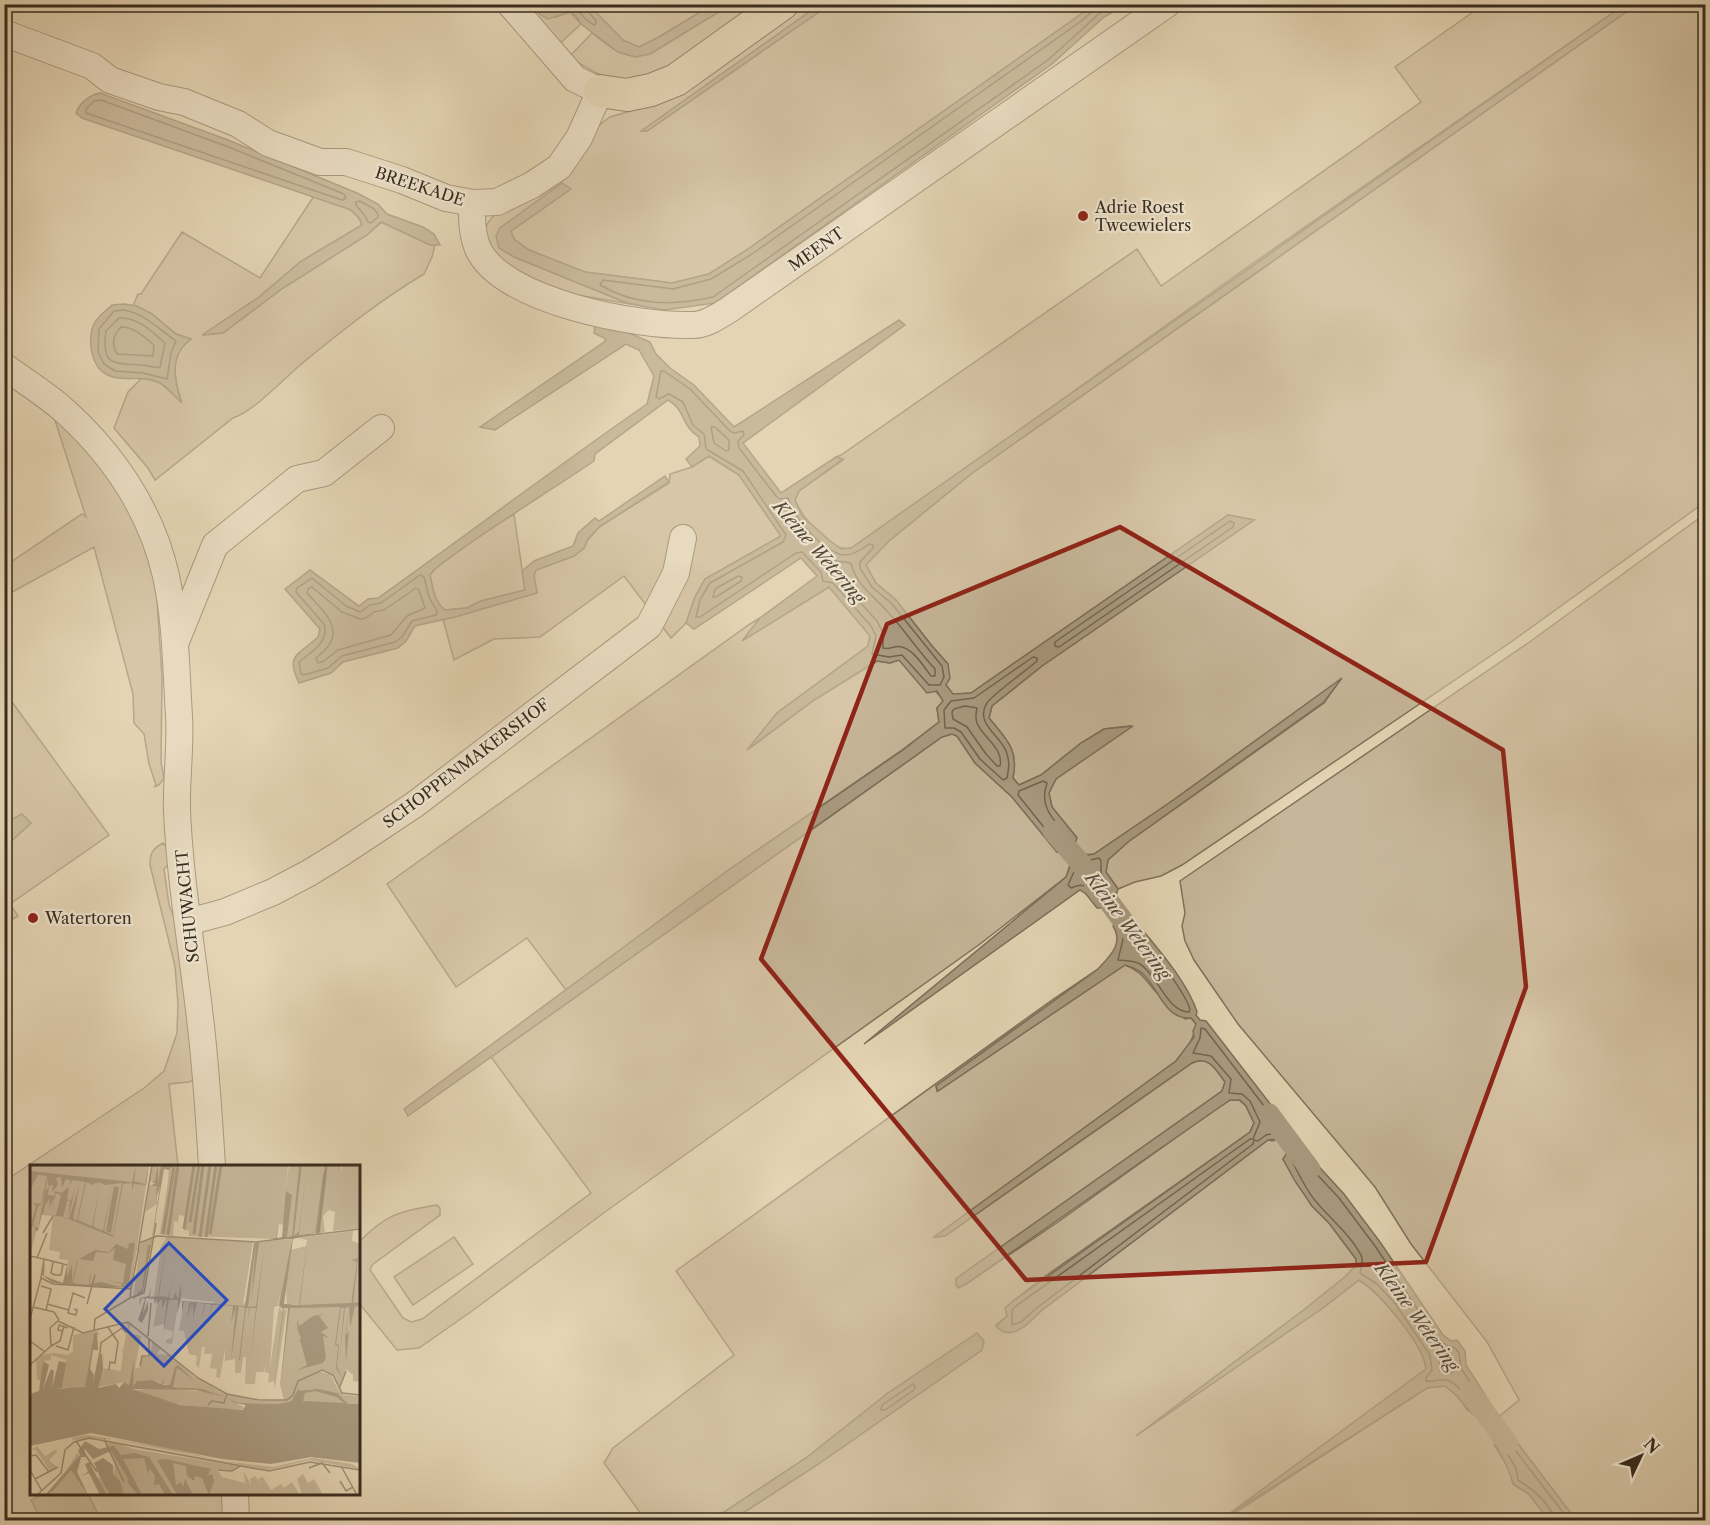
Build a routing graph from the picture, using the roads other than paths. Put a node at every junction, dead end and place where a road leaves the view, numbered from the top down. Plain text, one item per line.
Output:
1 (510, 4) edge
2 (782, 4) edge
3 (1167, 4) edge
4 (4, 33) edge
5 (600, 91) junction
6 (473, 203) junction
7 (4, 366) edge
8 (381, 428) dead end
9 (683, 538) dead end
10 (174, 645) junction
11 (188, 922) junction
12 (212, 1165) edge
13 (235, 1495) edge
14 (236, 1521) edge

1 - 5 street
2 - 5 main road
3 - 6 street, MEENT
4 - 6 street, BREEKADE
5 - 6 street, BREEKADE
7 - 10 street, SCHUWACHT
8 - 10 street, SCHUWACHT
9 - 11 street, SCHOPPENMAKERSHOF
10 - 11 street, SCHUWACHT
11 - 12 street, SCHUWACHT
13 - 14 street

